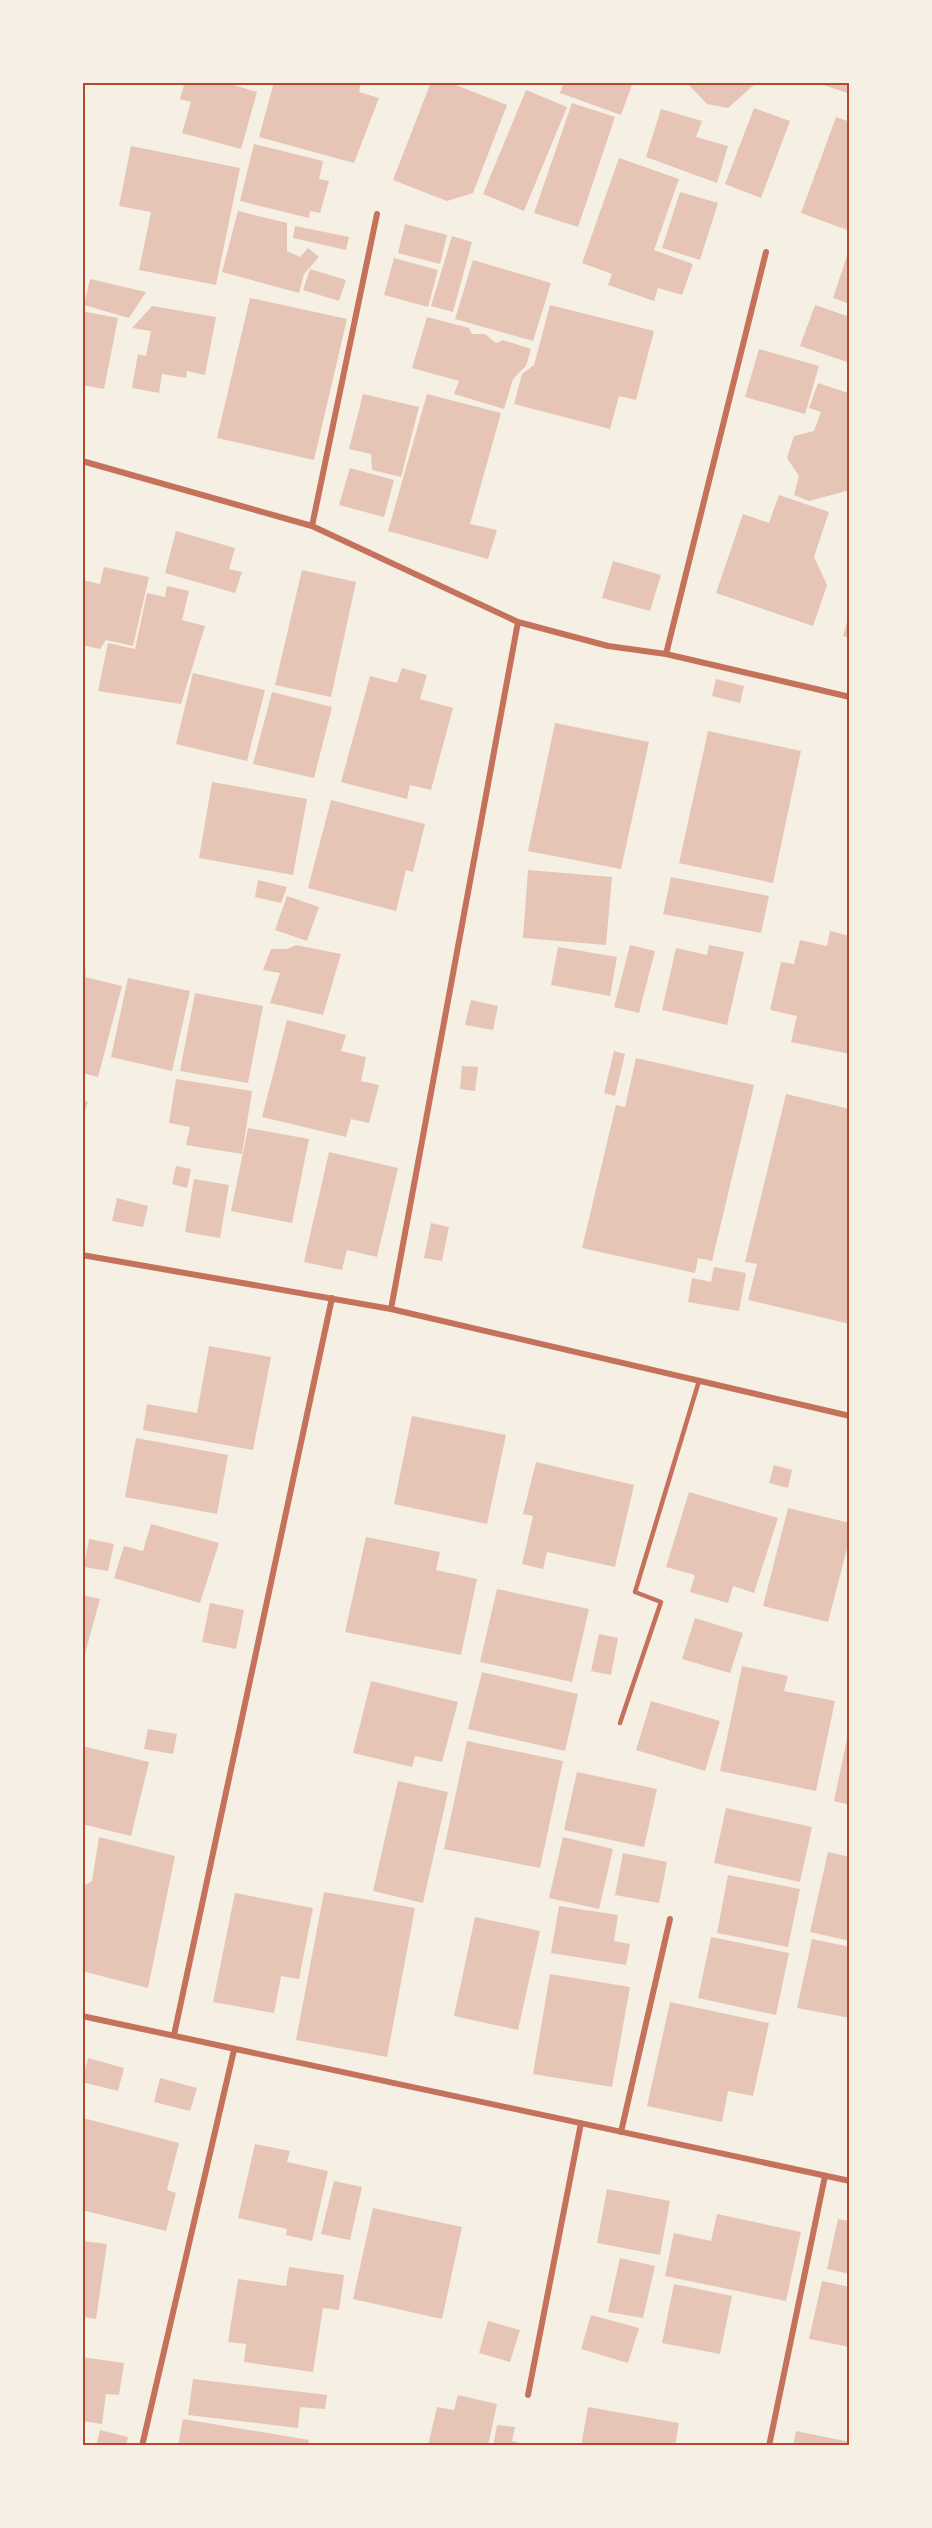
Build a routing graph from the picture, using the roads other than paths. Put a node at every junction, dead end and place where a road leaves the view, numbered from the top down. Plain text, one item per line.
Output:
1 (377, 214) dead end
2 (766, 252) dead end
3 (82, 460) edge
4 (312, 526) junction
5 (518, 622) junction
6 (666, 654) junction
7 (849, 697) edge
8 (82, 1255) edge
9 (332, 1298) junction
10 (391, 1309) junction
11 (699, 1381) junction
12 (849, 1416) edge
13 (620, 1723) dead end
14 (670, 1919) dead end
15 (82, 2016) edge
16 (174, 2035) junction
17 (234, 2050) junction
18 (581, 2123) junction
19 (621, 2132) junction
20 (825, 2176) junction
21 (849, 2181) edge
22 (528, 2395) dead end
23 (142, 2445) edge
24 (769, 2445) edge

1 - 4 street
2 - 6 street
3 - 4 street
4 - 5 street
5 - 6 street
5 - 10 street
6 - 7 street
8 - 9 street
9 - 10 street
9 - 16 street
10 - 11 street
11 - 12 street
11 - 13 lane
14 - 19 street
15 - 16 street
16 - 17 street
17 - 18 street
17 - 23 street
18 - 19 street
18 - 22 street
19 - 20 street
20 - 21 street
20 - 24 street

